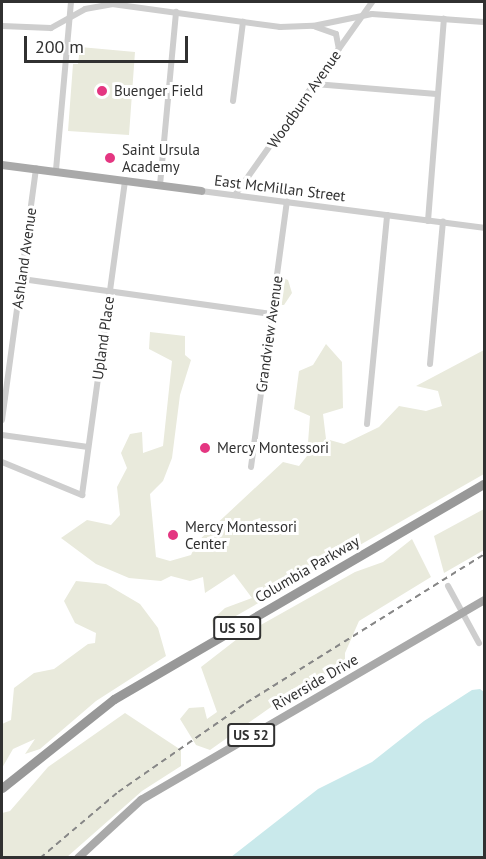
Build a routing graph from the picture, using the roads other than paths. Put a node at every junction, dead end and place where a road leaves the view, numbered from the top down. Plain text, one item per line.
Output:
1 (70, 2) edge
2 (372, 2) edge
3 (176, 12) junction
4 (362, 15) junction
5 (69, 19) junction
6 (444, 19) junction
7 (243, 22) junction
8 (484, 22) edge
9 (2, 26) edge
10 (313, 27) junction
11 (339, 49) junction
12 (315, 84) junction
13 (437, 94) junction
14 (233, 101) dead end
15 (2, 165) edge
16 (36, 168) junction
17 (56, 170) junction
18 (125, 180) junction
19 (160, 185) junction
20 (201, 191) joint
21 (236, 195) junction
22 (287, 201) junction
23 (387, 215) junction
24 (428, 220) junction
25 (443, 222) junction
26 (484, 228) edge
27 (22, 279) junction
28 (109, 292) junction
29 (272, 314) junction
30 (430, 364) dead end
31 (2, 420) edge
32 (367, 424) dead end
33 (2, 435) edge
34 (88, 447) junction
35 (2, 462) edge
36 (251, 467) dead end
37 (484, 484) edge
38 (448, 586) dead end
39 (484, 600) edge
40 (463, 613) junction
41 (479, 643) dead end
42 (2, 788) edge
43 (78, 858) edge

1 - 5 street
2 - 4 street, Woodburn Avenue
3 - 5 street
3 - 7 street
3 - 19 street
4 - 6 street
4 - 10 street
4 - 11 street, Woodburn Avenue
5 - 9 street
5 - 17 street
6 - 8 street
6 - 13 street
7 - 10 street
7 - 14 street
10 - 11 street
11 - 12 street, Woodburn Avenue
12 - 13 street
12 - 21 street, Woodburn Avenue
13 - 24 street
15 - 16 main road, East McMillan Street
16 - 17 main road, East McMillan Street
16 - 27 street, Ashland Avenue
17 - 18 main road, East McMillan Street
18 - 19 main road, East McMillan Street
18 - 28 street, Upland Place
19 - 20 main road, East McMillan Street
20 - 21 street, East McMillan Street
21 - 22 street, East McMillan Street
22 - 23 street, East McMillan Street
22 - 29 street, Grandview Avenue
23 - 24 street, East McMillan Street
23 - 32 street
24 - 25 street, East McMillan Street
25 - 26 street, East McMillan Street
25 - 30 street
27 - 28 street
27 - 31 street, Ashland Avenue
28 - 29 street
28 - 34 street, Upland Place
29 - 36 street, Grandview Avenue
33 - 34 street
34 - 35 street, Upland Place
37 - 42 highway, Columbia Parkway / US 50
38 - 40 street
39 - 40 main road, Riverside Drive / US 52
40 - 41 street
40 - 43 main road, Riverside Drive / US 52

